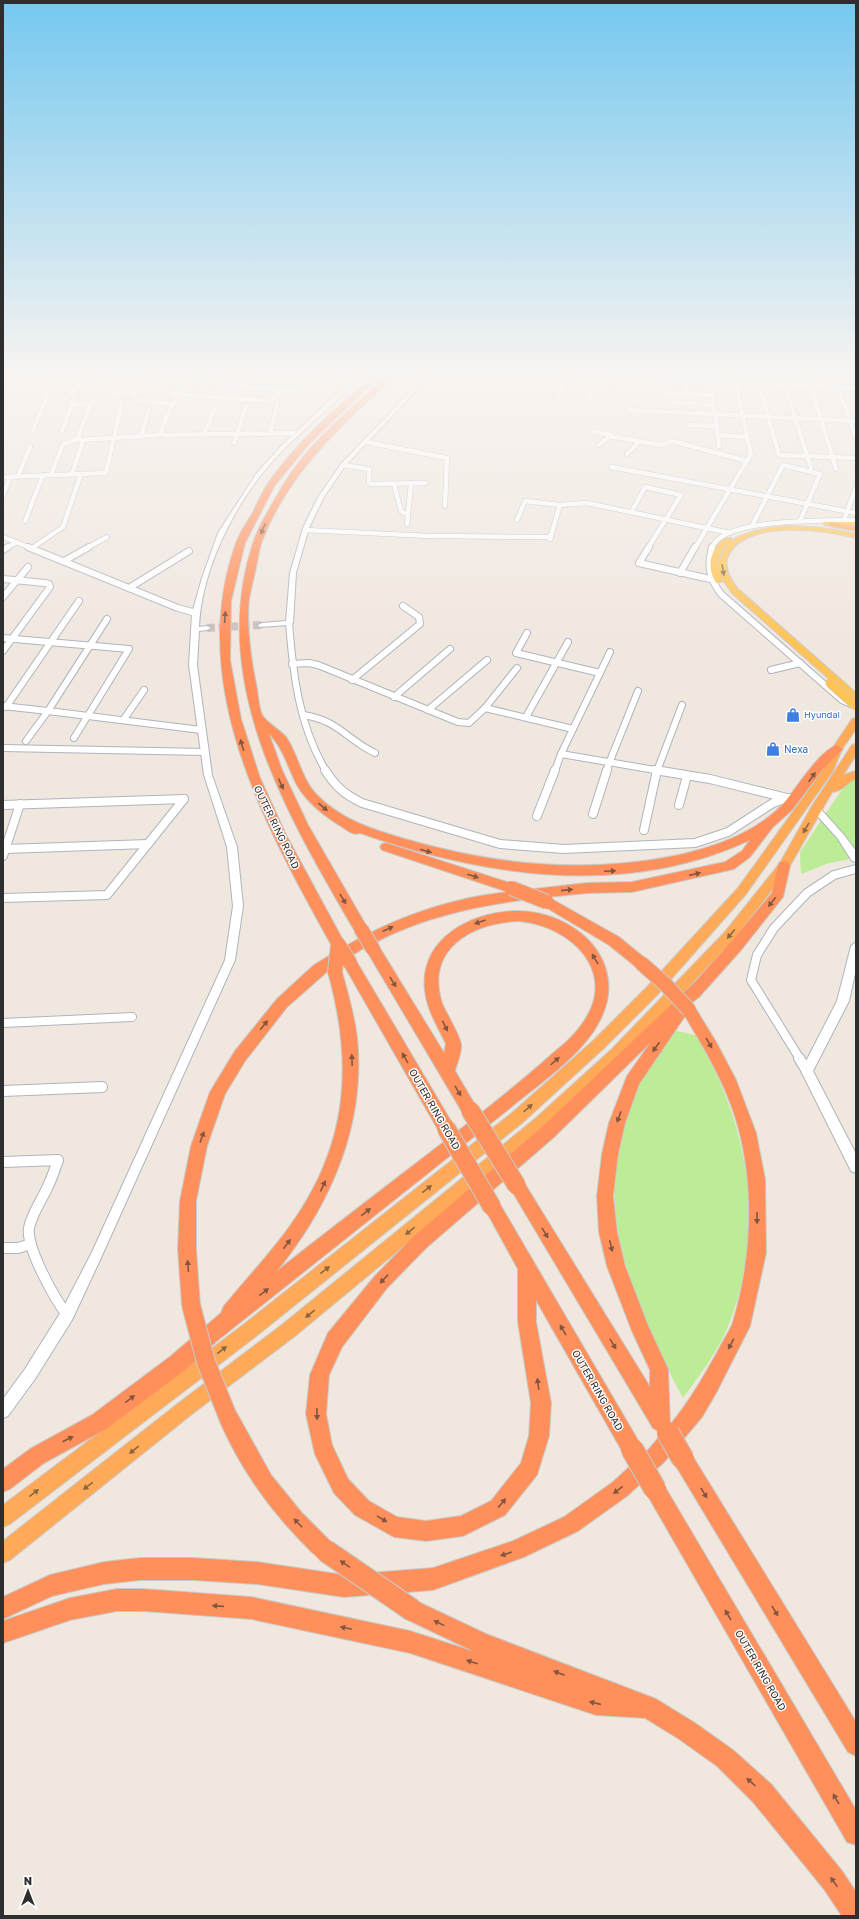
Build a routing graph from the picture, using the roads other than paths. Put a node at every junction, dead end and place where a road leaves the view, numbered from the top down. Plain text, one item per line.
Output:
1 (343, 465) edge
2 (22, 466) edge
3 (54, 466) edge
4 (75, 466) edge
5 (108, 466) edge
6 (267, 466) edge
7 (286, 466) edge
8 (303, 466) edge
9 (347, 466) edge
10 (446, 466) edge
11 (745, 466) edge
12 (783, 466) edge
13 (785, 466) edge
14 (835, 466) edge
15 (611, 467) dead end
16 (836, 469) dead end
17 (72, 474) junction
18 (81, 474) junction
19 (43, 475) junction
20 (50, 475) junction
21 (10, 476) junction
22 (18, 476) junction
23 (3, 477) edge
24 (426, 483) dead end
25 (394, 484) junction
26 (411, 484) junction
27 (856, 487) edge
28 (732, 489) junction
29 (3, 496) edge
30 (768, 496) junction
31 (808, 504) junction
32 (560, 505) junction
33 (445, 506) dead end
34 (632, 511) junction
35 (847, 511) junction
36 (855, 513) edge
37 (408, 515) junction
38 (666, 519) junction
39 (517, 520) dead end
40 (25, 521) dead end
41 (800, 521) junction
42 (843, 521) junction
43 (407, 524) dead end
44 (753, 524) junction
45 (832, 524) joint
46 (856, 527) edge
47 (706, 528) junction
48 (305, 530) junction
49 (730, 533) junction
50 (3, 537) edge
51 (107, 537) dead end
52 (16, 542) junction
53 (32, 548) junction
54 (3, 550) edge
55 (189, 551) dead end
56 (64, 561) junction
57 (28, 567) dead end
58 (680, 573) junction
59 (710, 579) junction
60 (3, 580) edge
61 (16, 581) junction
62 (129, 588) junction
63 (3, 596) edge
64 (79, 601) dead end
65 (403, 606) dead end
66 (196, 613) junction
67 (107, 620) dead end
68 (289, 623) junction
69 (262, 624) tunnel mouth
70 (207, 628) tunnel mouth
71 (195, 629) junction
72 (527, 633) dead end
73 (3, 638) edge
74 (13, 639) junction
75 (52, 642) junction
76 (568, 642) dead end
77 (90, 646) junction
78 (450, 649) dead end
79 (3, 651) edge
80 (610, 652) dead end
81 (487, 660) dead end
82 (556, 662) junction
83 (800, 663) junction
84 (292, 664) junction
85 (516, 668) dead end
86 (771, 670) dead end
87 (600, 673) junction
88 (352, 680) junction
89 (833, 682) junction
90 (144, 690) dead end
91 (638, 691) dead end
92 (394, 697) junction
93 (856, 698) edge
94 (682, 705) dead end
95 (856, 706) edge
96 (4, 707) edge
97 (485, 708) junction
98 (428, 710) junction
99 (48, 711) junction
100 (87, 715) junction
101 (256, 715) junction
102 (303, 715) junction
103 (526, 717) junction
104 (124, 719) junction
105 (855, 724) edge
106 (573, 728) junction
107 (201, 730) junction
108 (74, 738) dead end
109 (26, 740) dead end
110 (3, 748) edge
111 (856, 748) edge
112 (837, 749) junction
113 (205, 752) junction
114 (375, 753) dead end
115 (561, 754) junction
116 (609, 762) junction
117 (657, 770) junction
118 (856, 775) edge
119 (687, 776) junction
120 (825, 796) junction
121 (791, 798) junction
122 (20, 804) junction
123 (3, 805) edge
124 (679, 805) dead end
125 (816, 809) junction
126 (593, 814) dead end
127 (537, 816) dead end
128 (769, 823) junction
129 (644, 830) dead end
130 (386, 842) junction
131 (148, 844) junction
132 (4, 852) edge
133 (856, 858) edge
134 (784, 866) junction
135 (856, 869) edge
136 (3, 898) edge
137 (338, 944) junction
138 (856, 946) edge
139 (699, 986) junction
140 (652, 991) junction
141 (668, 1001) junction
142 (132, 1016) dead end
143 (3, 1023) edge
144 (807, 1071) junction
145 (447, 1072) junction
146 (102, 1087) dead end
147 (3, 1091) edge
148 (3, 1162) edge
149 (856, 1167) edge
150 (31, 1244) junction
151 (3, 1248) edge
152 (527, 1267) junction
153 (67, 1315) junction
154 (206, 1338) junction
155 (179, 1372) junction
156 (3, 1411) edge
157 (661, 1422) junction
158 (107, 1427) junction
159 (3, 1482) edge
160 (3, 1517) edge
161 (3, 1553) edge
162 (3, 1608) edge
163 (3, 1632) edge
164 (648, 1707) junction
165 (856, 1744) edge
166 (856, 1833) edge
167 (856, 1915) edge

1 - 48 street
2 - 22 street
3 - 20 street
4 - 17 street
5 - 18 street
6 - 66 street
137 -> 7 highway, OUTER RING ROAD
8 -> 101 highway
9 - 25 street
10 - 33 street
11 - 28 street
12 - 30 street
13 - 31 street
14 - 16 street
15 - 28 street
17 - 18 street
17 - 20 street
18 - 53 street
19 - 20 street
19 - 22 street
19 - 40 street
21 - 22 street
21 - 23 street
21 - 29 street
24 - 26 street
25 - 26 street
25 - 37 street
26 - 37 street
27 - 35 street
28 - 30 street
28 - 47 street
30 - 31 street
30 - 44 street
31 - 35 street
31 - 41 street
32 - 34 street
32 - 39 street
32 - 48 street
34 - 38 street
34 - 38 street
35 - 36 street
35 - 42 street
37 - 43 street
38 - 47 street
38 - 58 street
41 - 42 street
41 - 44 street
42 - 46 street
44 - 49 street
45 - 46 highway
45 - 89 main road
46 -> 89 main road
47 - 49 street
47 - 58 street
48 - 68 street
49 - 59 street
50 - 52 street
51 - 56 street
52 - 53 street
52 - 54 street
53 - 56 street
55 - 62 street
56 - 62 street
57 - 61 street
58 - 59 street
59 - 83 street
60 - 61 street
61 - 63 street
61 - 74 street
62 - 66 street
64 - 75 street
65 - 88 street
66 - 71 street
67 - 77 street
68 - 69 street
68 - 84 street
70 - 71 street
71 - 107 street
72 - 82 street
73 - 74 street
74 - 75 street
74 - 79 street
75 - 77 street
75 - 96 street
76 - 82 street
77 - 99 street
77 - 100 street
78 - 92 street
80 - 87 street
81 - 98 street
82 - 87 street
82 - 103 street
83 - 86 street
83 - 95 street
84 - 88 street
84 - 102 street
85 - 97 street
87 - 106 street
88 - 92 street
89 - 93 main road
89 - 95 main road, bridge
90 - 104 street
91 - 116 street
92 - 98 street
94 - 117 street
96 - 99 street
97 - 98 street
97 - 103 street
99 - 100 street
99 - 109 street
100 - 104 street
100 - 108 street
101 -> 130 highway
101 -> 145 highway, bridge
102 - 114 street
102 - 121 street
103 - 106 street
104 - 107 street
105 - 112 highway
106 - 115 street
107 - 113 street
110 - 113 street
111 - 120 highway
121 -> 112 highway
112 - 140 highway
113 - 153 street
115 - 116 street
115 - 127 street
116 - 117 street
116 - 126 street
117 - 119 street
117 - 129 street
118 - 120 highway
119 - 121 street
119 - 124 street
120 - 125 highway
121 - 128 highway
122 - 123 street
122 - 131 street
122 - 132 street
125 - 133 main road
125 -> 134 highway
130 -> 128 highway
154 -> 128 highway, bridge
130 -> 162 highway, bridge
131 - 132 street
131 - 136 street
134 -> 139 highway
134 -> 141 highway
135 - 144 street
152 -> 137 highway, OUTER RING ROAD, bridge
154 -> 137 highway, bridge
138 - 144 main road
139 -> 152 highway
139 -> 157 highway
140 - 141 highway
155 -> 140 highway
141 -> 161 highway
142 - 143 street
144 - 149 main road
154 -> 145 highway
145 -> 157 highway, bridge
146 - 147 street
148 - 150 street
150 - 151 street
150 - 153 street
166 -> 152 highway, OUTER RING ROAD, bridge
153 - 156 street
154 - 155 highway
164 -> 154 highway, bridge
158 -> 155 highway
157 -> 165 highway, bridge
159 -> 158 highway
160 -> 158 highway
164 -> 163 highway
167 -> 164 highway

